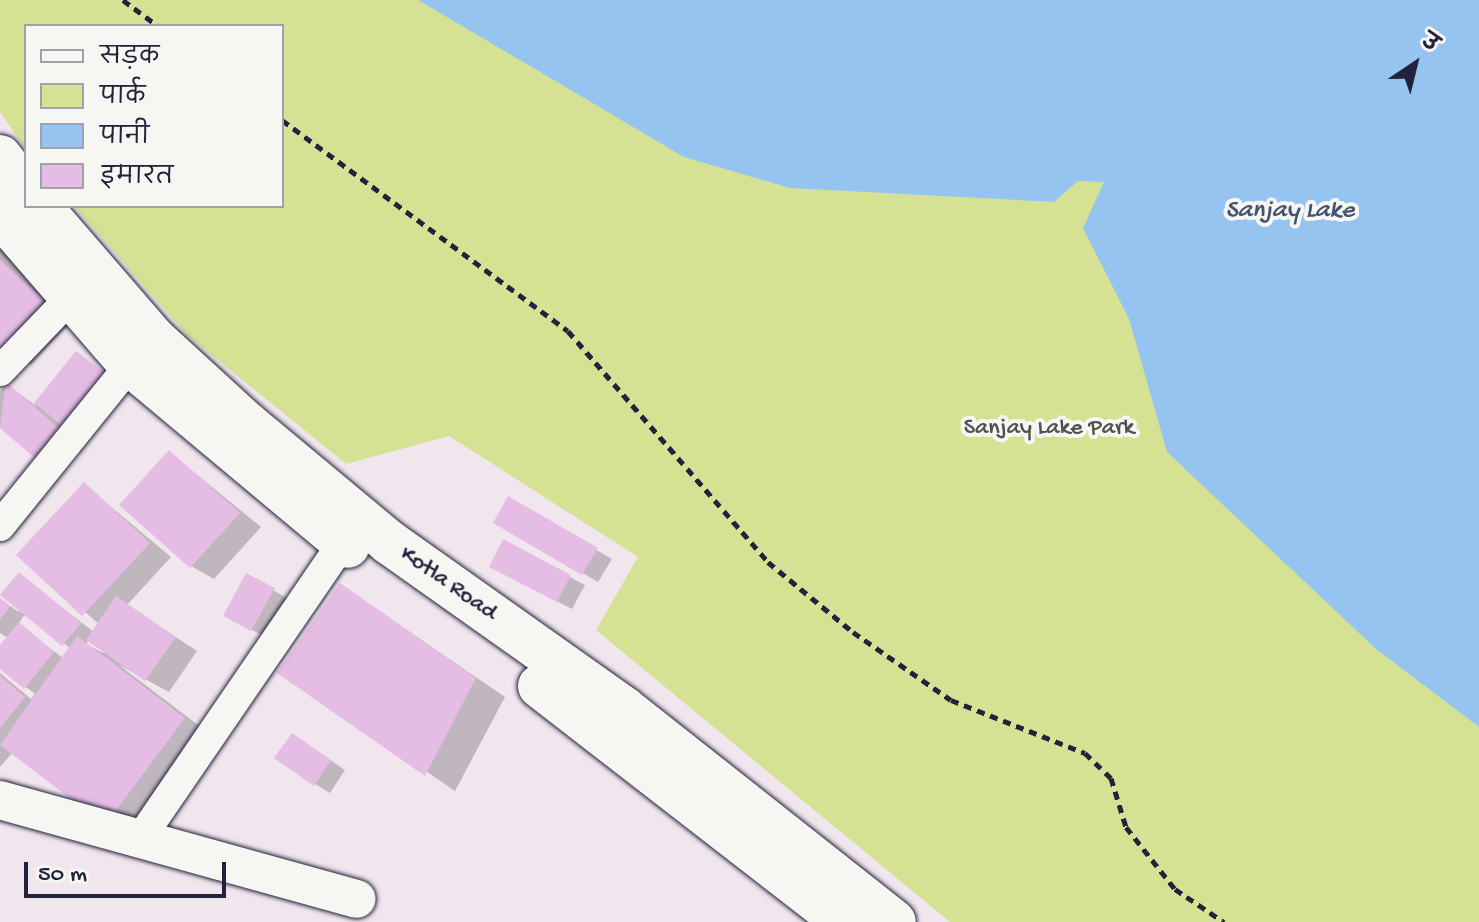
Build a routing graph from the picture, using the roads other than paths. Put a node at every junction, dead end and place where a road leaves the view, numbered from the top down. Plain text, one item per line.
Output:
1 (0, 157) edge
2 (24, 187) edge
3 (40, 208) edge
4 (0, 214) edge
5 (70, 298) junction
6 (141, 351) junction
7 (0, 371) edge
8 (0, 526) edge
9 (343, 542) junction
10 (0, 800) edge
11 (140, 839) junction
12 (357, 899) dead end
13 (844, 922) edge
14 (894, 922) edge

1 - 2 main road
3 - 6 main road, Kotla Road
4 - 5 main road, Kotla Road
5 - 6 main road, Kotla Road
5 - 7 street
6 - 8 street
6 - 9 main road, Kotla Road
6 - 14 main road, Kotla Road
9 - 11 street
9 - 13 main road, Kotla Road
10 - 11 street
11 - 12 street

